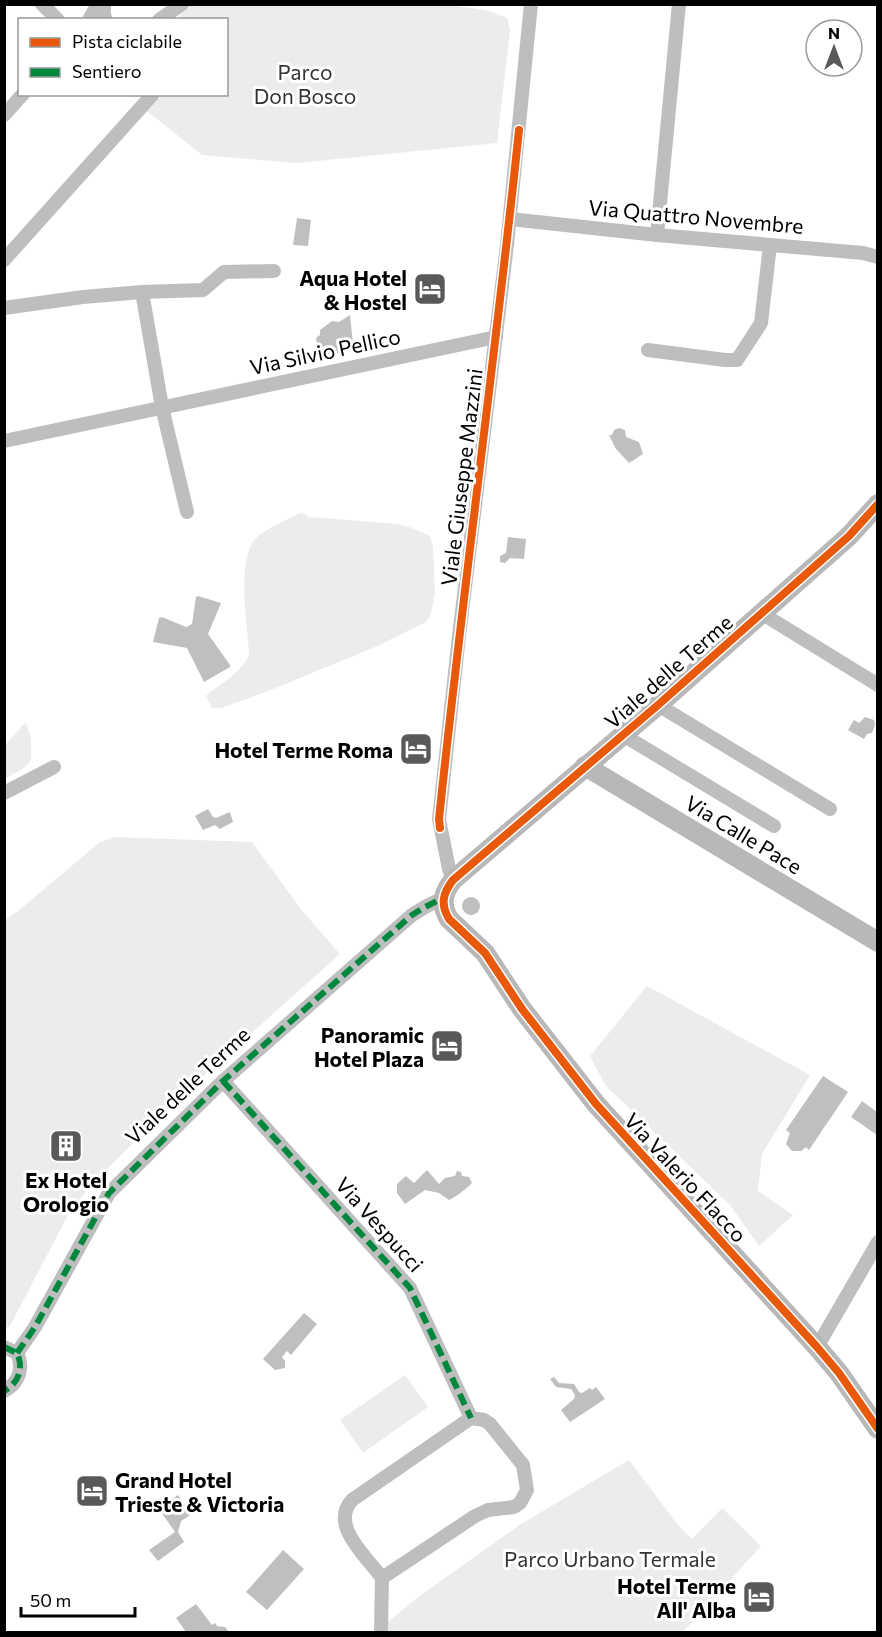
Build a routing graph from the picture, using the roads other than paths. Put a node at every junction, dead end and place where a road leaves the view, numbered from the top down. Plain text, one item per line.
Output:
1 (42, 4) edge
2 (98, 4) edge
3 (182, 4) edge
4 (531, 4) edge
5 (679, 4) edge
6 (56, 18) edge
7 (90, 18) edge
8 (165, 18) edge
9 (21, 96) edge
10 (151, 96) edge
11 (4, 115) edge
12 (510, 219) junction
13 (657, 235) junction
14 (770, 245) junction
15 (878, 257) edge
16 (4, 260) edge
17 (274, 271) dead end
18 (142, 291) junction
19 (4, 308) edge
20 (496, 337) junction
21 (648, 350) dead end
22 (162, 407) junction
23 (4, 441) edge
24 (878, 504) edge
25 (187, 512) dead end
26 (761, 613) junction
27 (878, 685) edge
28 (658, 705) junction
29 (623, 735) junction
30 (585, 766) junction
31 (54, 767) dead end
32 (4, 793) edge
33 (830, 809) dead end
34 (774, 826) dead end
35 (453, 880) junction
36 (443, 898) junction
37 (878, 942) edge
38 (223, 1081) junction
39 (878, 1242) edge
40 (817, 1347) junction
41 (11, 1350) edge
42 (4, 1391) edge
43 (471, 1418) junction
44 (878, 1429) edge
45 (382, 1578) junction
46 (381, 1632) edge

1 - 6 street
2 - 7 street
3 - 8 street
4 - 12 street, Viale Giuseppe Mazzini
5 - 13 street
9 - 11 street
10 - 16 street
12 - 13 street, Via Quattro Novembre
12 - 20 street, Viale Giuseppe Mazzini
13 - 14 street, Via Quattro Novembre
14 - 15 street, Via Quattro Novembre
14 - 21 street
17 - 18 street
18 - 19 street
18 - 22 street
20 - 22 street, Via Silvio Pellico
20 - 35 street, Viale Giuseppe Mazzini
22 - 23 street, Via Silvio Pellico
22 - 25 street
24 - 26 street, Viale delle Terme
26 - 27 street
26 - 28 street, Viale delle Terme
28 - 29 street, Viale delle Terme
28 - 33 street
29 - 30 street, Viale delle Terme
29 - 34 street
30 - 35 street, Viale delle Terme
30 - 37 street, Via Calle Pace
31 - 32 street
35 - 36 street
36 - 38 street, Viale delle Terme
36 - 40 street, Via Valerio Flacco
38 - 41 street, Viale delle Terme
38 - 43 street, Via Vespucci
39 - 40 street
40 - 44 street, Via Valerio Flacco
41 - 42 street, Viale delle Terme
43 - 45 street
43 - 45 street
45 - 46 street

